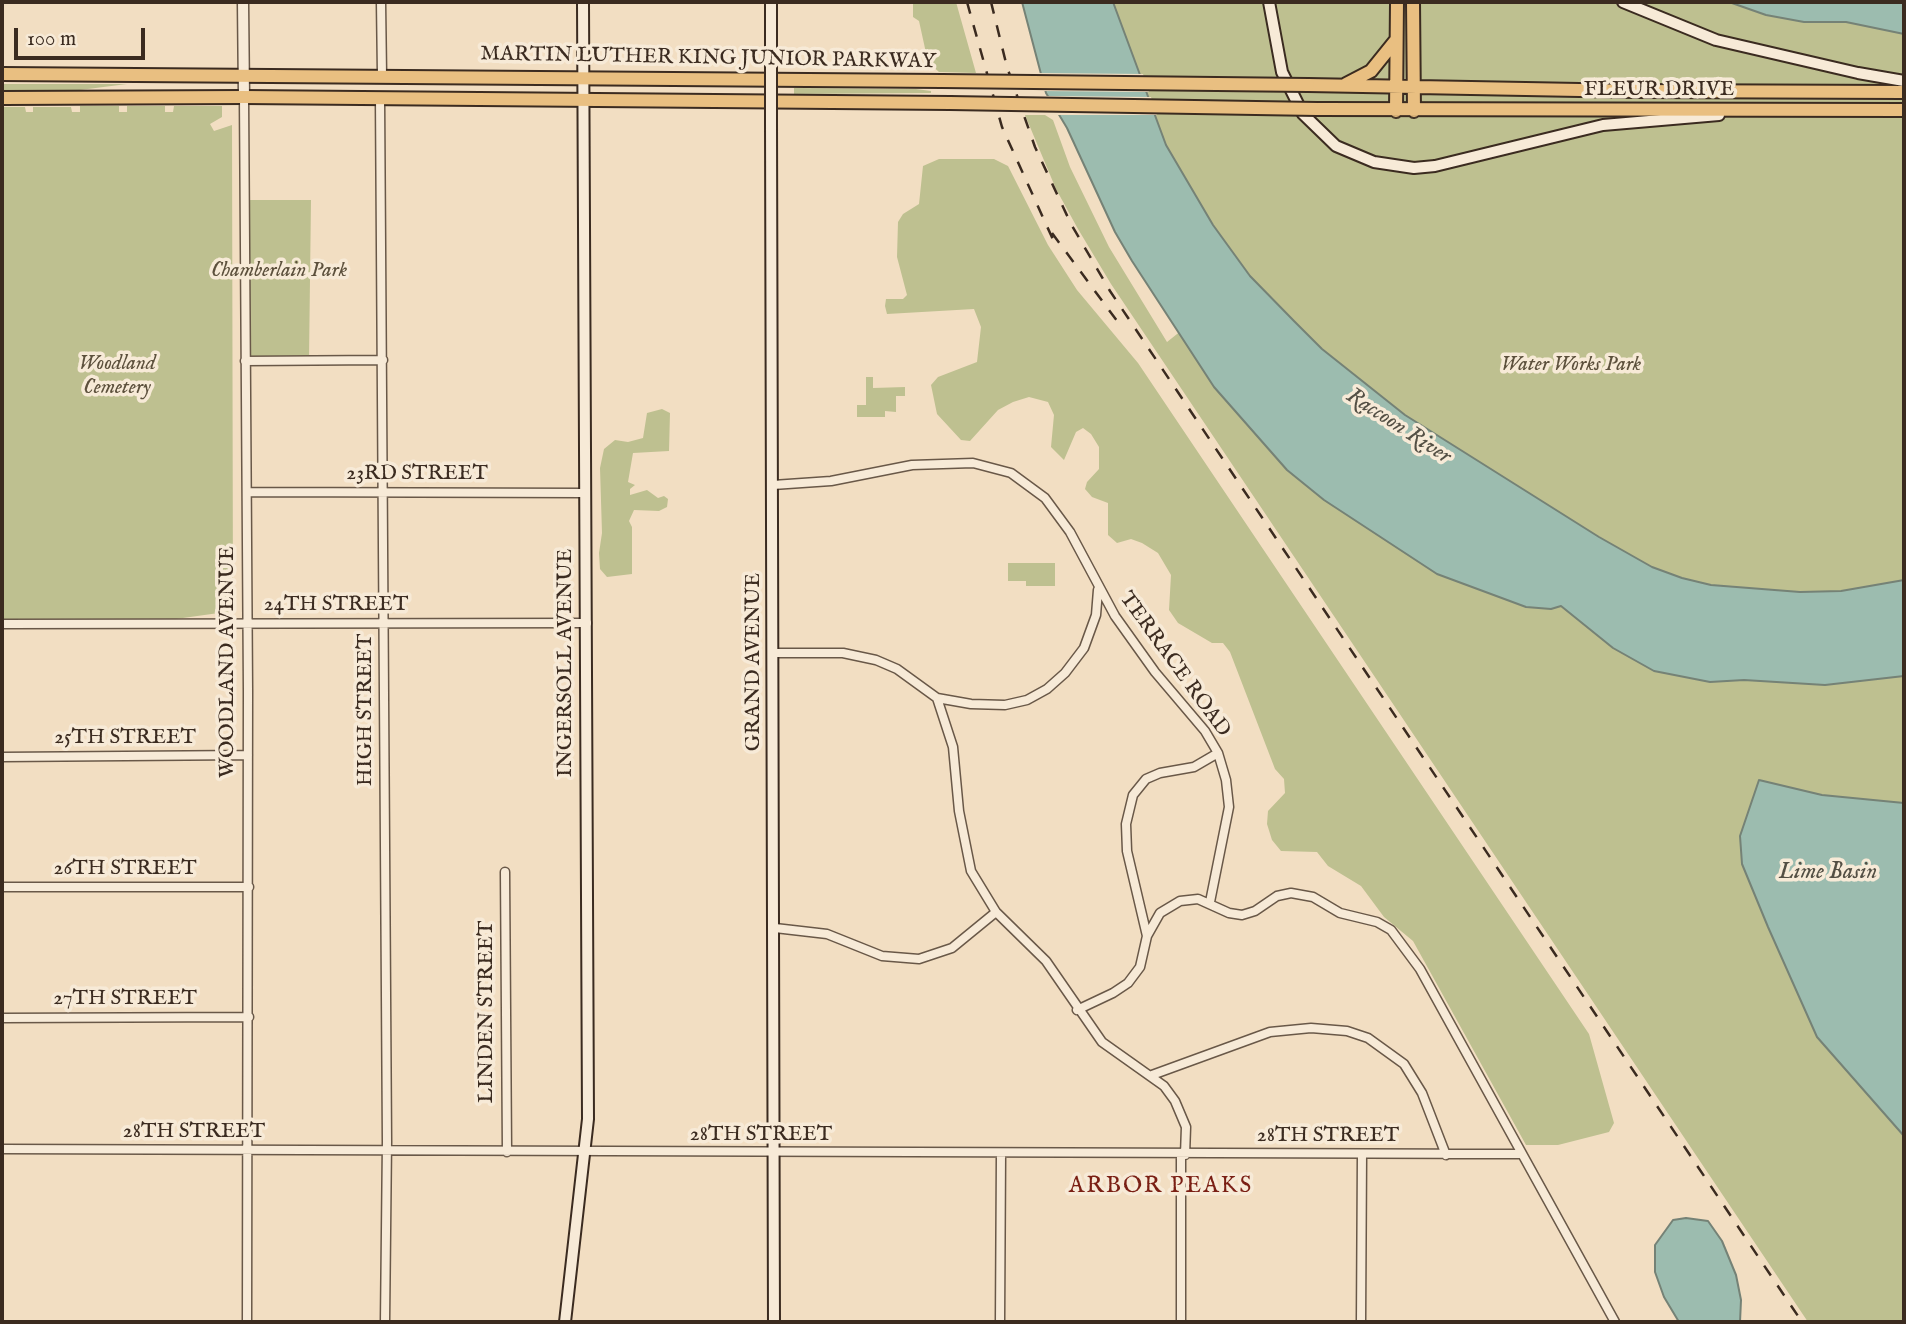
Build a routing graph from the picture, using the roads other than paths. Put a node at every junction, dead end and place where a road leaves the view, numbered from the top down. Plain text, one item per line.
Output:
1 (243, 2) edge
2 (381, 2) edge
3 (583, 2) edge
4 (771, 2) edge
5 (1269, 2) edge
6 (1397, 2) edge
7 (1413, 2) edge
8 (1623, 2) edge
9 (1396, 39) junction
10 (2, 74) edge
11 (244, 74) junction
12 (382, 75) junction
13 (583, 77) junction
14 (1904, 81) edge
15 (1342, 86) junction
16 (1396, 88) junction
17 (1414, 88) junction
18 (1904, 92) edge
19 (244, 97) junction
20 (2, 98) edge
21 (380, 98) junction
22 (583, 99) junction
23 (1795, 110) junction
24 (1904, 110) edge
25 (1396, 111) junction
26 (1414, 111) junction
27 (383, 360) junction
28 (244, 361) junction
29 (773, 485) junction
30 (248, 492) junction
31 (384, 492) junction
32 (586, 493) junction
33 (1098, 590) junction
34 (384, 623) junction
35 (587, 623) junction
36 (2, 624) edge
37 (248, 624) junction
38 (774, 653) junction
39 (937, 698) junction
40 (1218, 753) junction
41 (248, 755) junction
42 (2, 757) edge
43 (505, 872) dead end
44 (2, 887) edge
45 (249, 887) junction
46 (1210, 902) junction
47 (996, 912) junction
48 (775, 928) junction
49 (1147, 936) junction
50 (1077, 1010) junction
51 (249, 1017) junction
52 (2, 1018) edge
53 (1152, 1075) junction
54 (2, 1149) edge
55 (250, 1150) junction
56 (387, 1151) junction
57 (507, 1152) junction
58 (586, 1152) junction
59 (776, 1154) junction
60 (1001, 1154) junction
61 (1362, 1154) junction
62 (1520, 1154) junction
63 (1183, 1155) junction
64 (1446, 1155) junction
65 (247, 1322) edge
66 (385, 1322) edge
67 (565, 1322) edge
68 (774, 1322) edge
69 (1000, 1322) edge
70 (1181, 1322) edge
71 (1361, 1322) edge
72 (1615, 1322) edge

1 - 11 street, WOODLAND AVENUE
2 - 12 street
3 - 13 main road, INGERSOLL AVENUE
4 - 29 main road, GRAND AVENUE, bridge
5 - 23 main road
6 - 9 main road
7 - 17 main road
8 - 14 main road
9 - 15 main road
9 - 16 main road
10 - 11 main road, MARTIN LUTHER KING JUNIOR PARKWAY
11 - 12 main road, MARTIN LUTHER KING JUNIOR PARKWAY
11 - 19 street, WOODLAND AVENUE
12 - 13 main road, MARTIN LUTHER KING JUNIOR PARKWAY
13 - 15 main road, MARTIN LUTHER KING JUNIOR PARKWAY, bridge
13 - 22 main road, INGERSOLL AVENUE
15 - 16 main road, MARTIN LUTHER KING JUNIOR PARKWAY
16 - 17 main road, MARTIN LUTHER KING JUNIOR PARKWAY
16 - 25 main road
17 - 18 main road, FLEUR DRIVE
17 - 26 main road
19 - 20 main road, MARTIN LUTHER KING JUNIOR PARKWAY
19 - 21 main road, MARTIN LUTHER KING JUNIOR PARKWAY
19 - 28 street, WOODLAND AVENUE
21 - 22 main road, MARTIN LUTHER KING JUNIOR PARKWAY
21 - 27 street, HIGH STREET
22 - 25 main road, MARTIN LUTHER KING JUNIOR PARKWAY, bridge
22 - 32 main road, INGERSOLL AVENUE
23 - 24 main road, FLEUR DRIVE
23 - 26 main road, FLEUR DRIVE
25 - 26 main road, MARTIN LUTHER KING JUNIOR PARKWAY
27 - 28 street
27 - 31 street, HIGH STREET
28 - 30 street, WOODLAND AVENUE
29 - 33 street, TERRACE ROAD
29 - 38 main road, GRAND AVENUE
30 - 31 street, 23RD STREET
30 - 37 street, WOODLAND AVENUE
31 - 32 street, 23RD STREET
31 - 34 street, HIGH STREET
32 - 35 main road, INGERSOLL AVENUE
33 - 39 street
33 - 40 street, TERRACE ROAD
34 - 35 street, 24TH STREET
34 - 37 street, 24TH STREET
34 - 56 street, HIGH STREET
35 - 58 main road, INGERSOLL AVENUE
36 - 37 street, 24TH STREET
37 - 41 street, WOODLAND AVENUE
38 - 39 street
38 - 48 main road, GRAND AVENUE
39 - 47 street
40 - 46 street, TERRACE ROAD
40 - 49 street
41 - 42 street, 25TH STREET
41 - 45 street, WOODLAND AVENUE
43 - 57 street, LINDEN STREET
44 - 45 street, 26TH STREET
45 - 51 street, WOODLAND AVENUE
46 - 49 street
46 - 62 street
47 - 48 street
47 - 50 street
48 - 59 main road, GRAND AVENUE
49 - 50 street
50 - 53 street
51 - 52 street, 27TH STREET
51 - 55 street, WOODLAND AVENUE
53 - 63 street
53 - 64 street
54 - 55 street, 28TH STREET
55 - 56 street, 28TH STREET
55 - 65 street, WOODLAND AVENUE
56 - 57 street, 28TH STREET
56 - 66 street, HIGH STREET
57 - 58 street, 28TH STREET
58 - 59 street, 28TH STREET
58 - 67 main road, INGERSOLL AVENUE
59 - 60 street, 28TH STREET
59 - 68 main road, GRAND AVENUE
60 - 63 street, 28TH STREET
60 - 69 street
61 - 63 street, 28TH STREET
61 - 64 street, 28TH STREET
61 - 71 street
62 - 64 street, 28TH STREET
62 - 72 street
63 - 70 street

